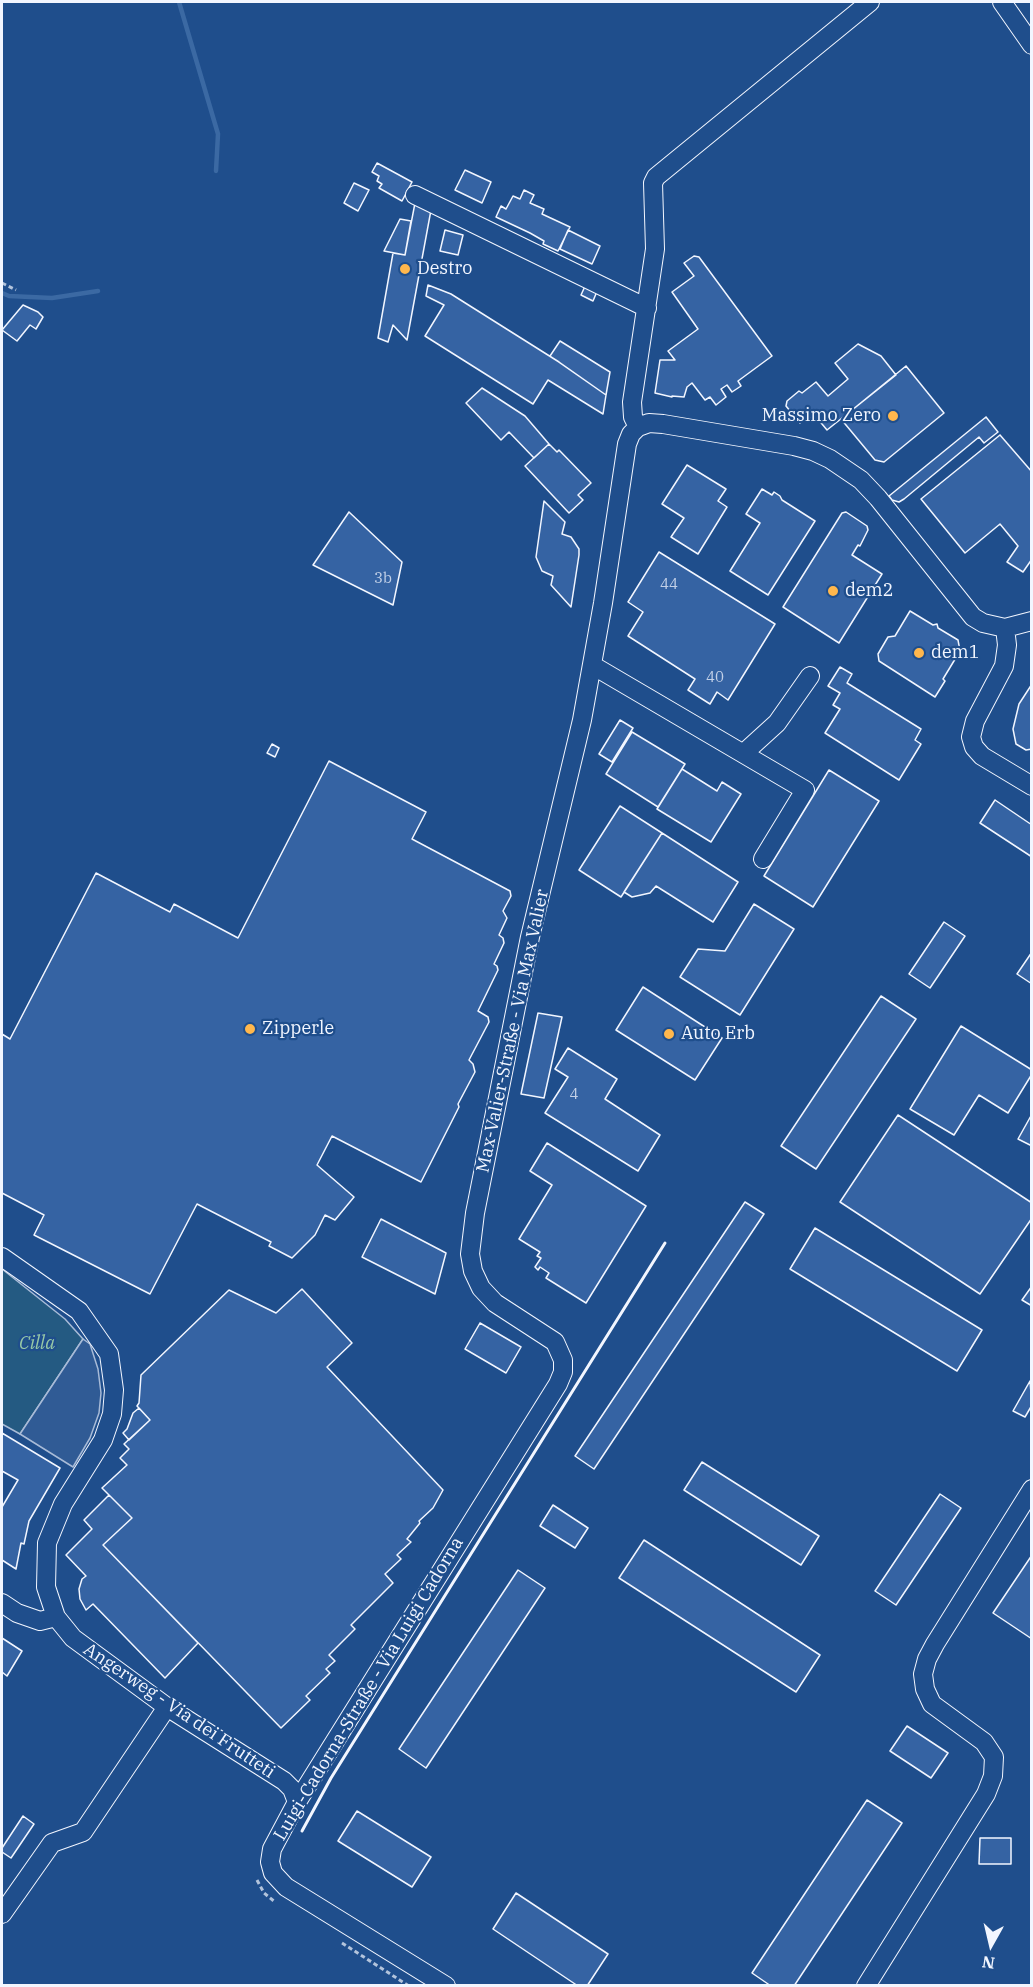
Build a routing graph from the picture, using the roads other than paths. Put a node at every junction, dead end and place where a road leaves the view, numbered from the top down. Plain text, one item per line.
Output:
1 (870, 2) edge
2 (1002, 2) edge
3 (1032, 45) edge
4 (415, 195) dead end
5 (647, 308) junction
6 (638, 427) junction
7 (1032, 621) edge
8 (1005, 628) junction
9 (592, 665) junction
10 (810, 676) dead end
11 (744, 753) junction
12 (1032, 786) edge
13 (763, 859) dead end
14 (2, 1257) edge
15 (563, 1360) joint
16 (1032, 1489) edge
17 (2, 1603) edge
18 (56, 1617) junction
19 (167, 1707) junction
20 (297, 1802) junction
21 (2, 1914) edge
22 (446, 1986) edge
23 (866, 1986) edge

1 - 5 street
2 - 3 street
4 - 5 street
5 - 6 street
6 - 8 street
6 - 9 street, Max-Valier-Straße - Via Max Valier
7 - 8 street
8 - 12 street
9 - 11 street
9 - 15 street, Max-Valier-Straße - Via Max Valier
10 - 11 street
11 - 13 street
14 - 18 street, Angerweg - Via dei Frutteti
15 - 20 street, Luigi-Cadorna-Straße - Via Luigi Cadorna
16 - 23 street
17 - 18 street
18 - 19 street, Angerweg - Via dei Frutteti
19 - 20 street, Angerweg - Via dei Frutteti
19 - 21 street
20 - 22 street, Luigi-Cadorna-Straße - Via Luigi Cadorna

